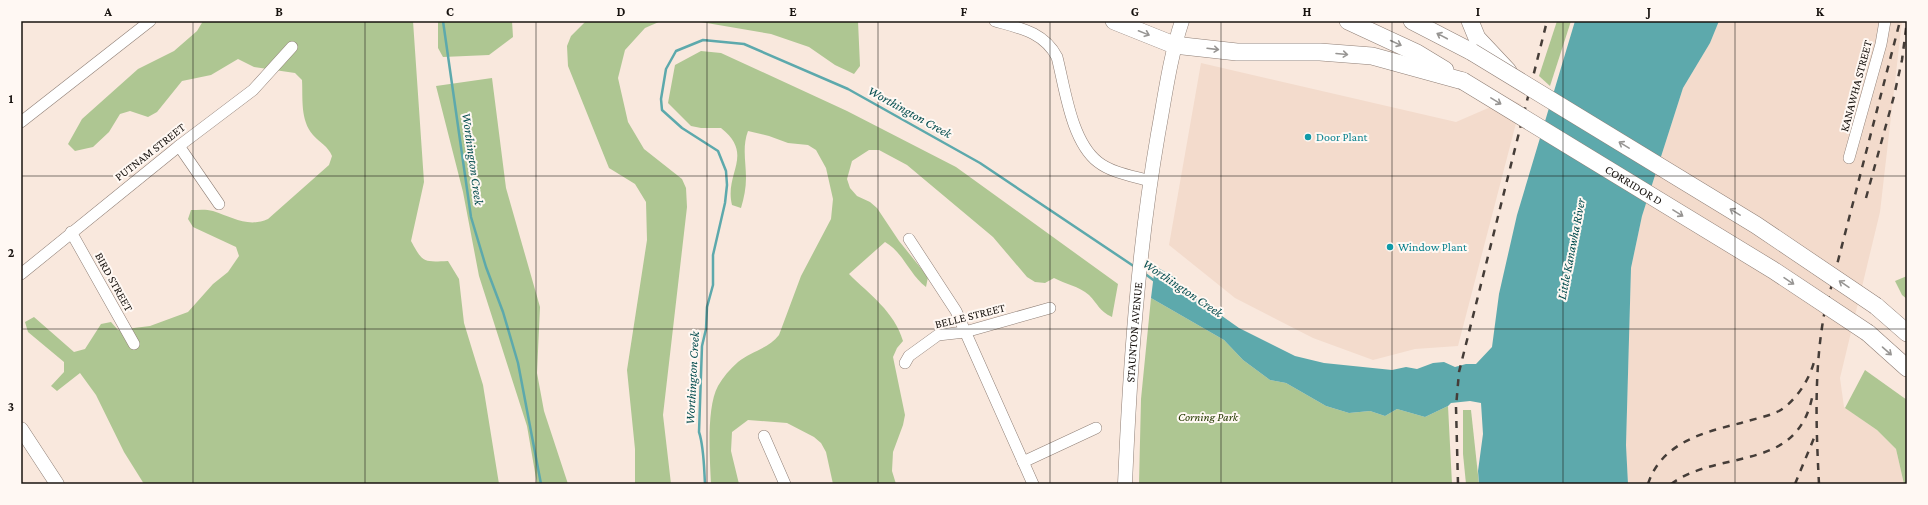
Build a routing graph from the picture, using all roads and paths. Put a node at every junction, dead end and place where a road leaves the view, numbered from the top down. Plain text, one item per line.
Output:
1 (150, 21) edge
2 (995, 21) edge
3 (1114, 21) edge
4 (1182, 21) edge
5 (1348, 21) edge
6 (1412, 21) edge
7 (1470, 21) edge
8 (1885, 21) edge
9 (1174, 45) junction
10 (1474, 45) junction
11 (292, 47) dead end
12 (1463, 81) junction
13 (21, 122) edge
14 (179, 146) junction
15 (1849, 158) dead end
16 (1150, 181) junction
17 (219, 204) dead end
18 (71, 232) junction
19 (909, 239) dead end
20 (21, 274) edge
21 (1050, 308) dead end
22 (965, 332) junction
23 (1907, 332) edge
24 (134, 344) dead end
25 (904, 363) dead end
26 (1907, 368) edge
27 (1096, 428) dead end
28 (21, 429) edge
29 (764, 436) dead end
30 (1023, 462) junction
31 (57, 484) edge
32 (785, 484) edge
33 (1033, 484) edge
34 (1125, 484) edge

1 - 13 street
2 - 16 street
3 -> 9 highway
4 - 9 main road, STAUNTON AVENUE
5 -> 12 highway, CORRIDOR D
10 -> 6 highway
7 - 10 highway
8 - 15 street, KANAWHA STREET
9 -> 12 highway
9 - 16 main road, STAUNTON AVENUE
23 -> 10 highway, bridge
11 - 14 street, PUTNAM STREET
12 -> 26 highway, CORRIDOR D, bridge
14 - 17 street
14 - 18 street, PUTNAM STREET
16 - 34 main road, STAUNTON AVENUE
18 - 20 street, PUTNAM STREET
18 - 24 street, BIRD STREET
19 - 22 street
21 - 22 street, BELLE STREET
22 - 25 street, BELLE STREET
22 - 30 street
27 - 30 street
28 - 31 main road
29 - 32 street
30 - 33 street

